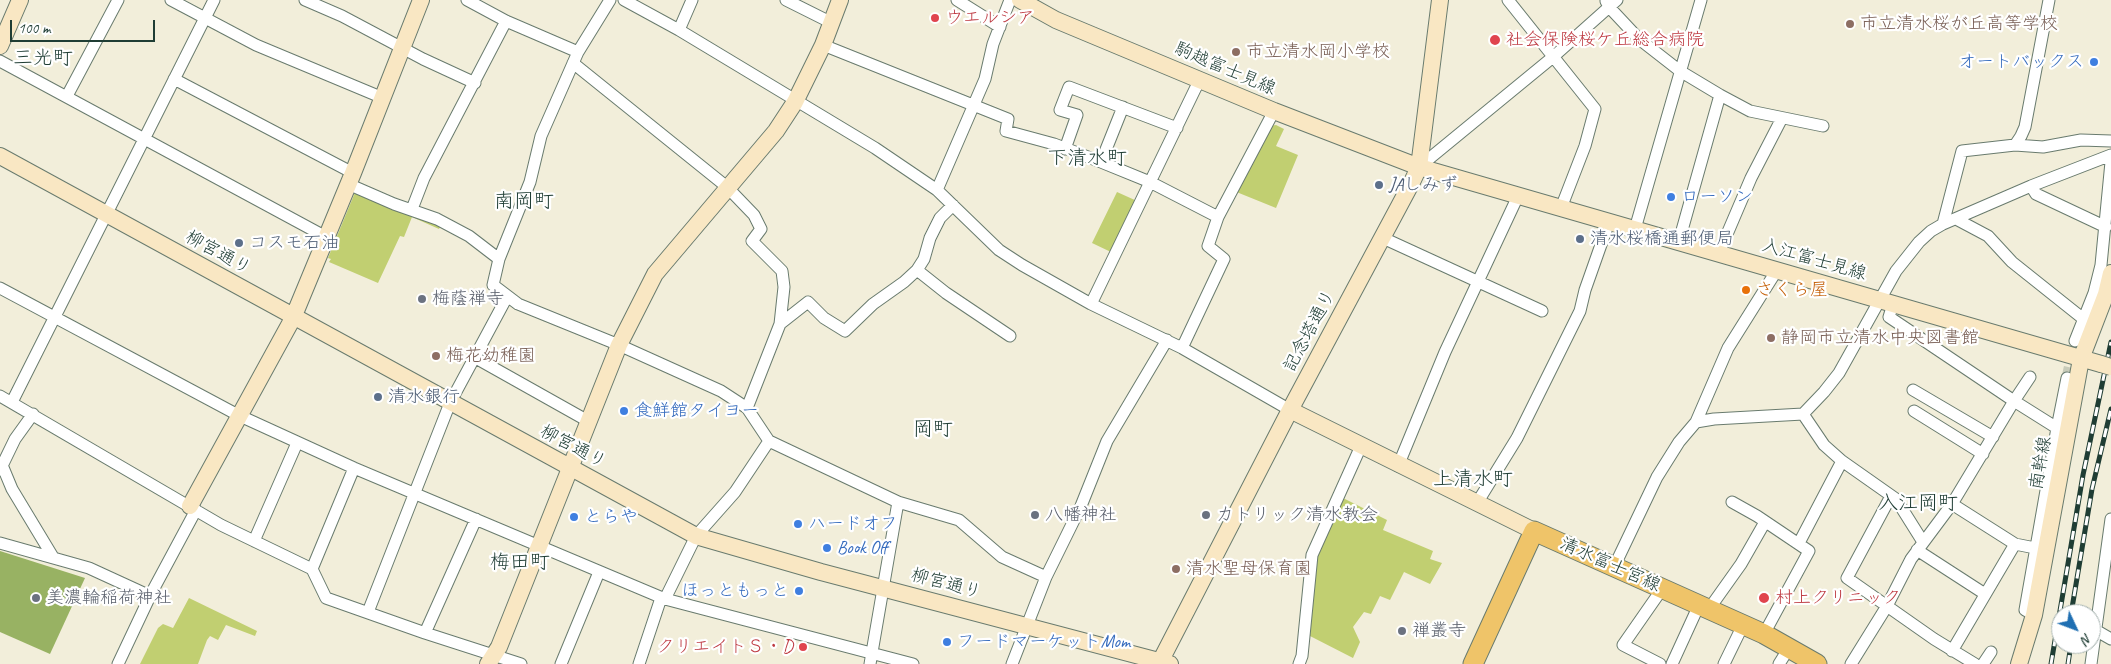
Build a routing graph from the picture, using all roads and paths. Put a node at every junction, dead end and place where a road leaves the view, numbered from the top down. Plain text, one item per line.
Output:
1 (20, 0) edge
2 (118, 0) edge
3 (171, 0) edge
4 (214, 0) edge
5 (305, 0) edge
6 (420, 0) edge
7 (467, 0) edge
8 (610, 0) edge
9 (624, 0) edge
10 (692, 0) edge
11 (786, 0) edge
12 (840, 0) edge
13 (957, 0) edge
14 (1010, 0) edge
15 (1020, 0) edge
16 (1440, 0) edge
17 (1508, 0) edge
18 (1701, 0) edge
19 (2049, 0) edge
20 (1611, 2) edge
21 (205, 18) junction
22 (506, 21) junction
23 (832, 24) junction
24 (1000, 27) junction
25 (679, 30) junction
26 (823, 45) junction
27 (0, 46) edge
28 (402, 48) junction
29 (1553, 57) junction
30 (576, 58) junction
31 (0, 60) edge
32 (1680, 71) junction
33 (174, 78) junction
34 (1200, 79) junction
35 (475, 83) junction
36 (1720, 94) junction
37 (67, 96) junction
38 (383, 98) junction
39 (795, 102) junction
40 (973, 106) junction
41 (1123, 108) junction
42 (1274, 111) junction
43 (1782, 118) junction
44 (1823, 126) dead end
45 (1177, 128) junction
46 (144, 138) junction
47 (2111, 141) edge
48 (2015, 145) junction
49 (1065, 149) junction
50 (2111, 155) edge
51 (0, 156) edge
52 (1101, 162) junction
53 (2111, 162) edge
54 (1418, 167) junction
55 (351, 178) junction
56 (1150, 182) junction
57 (2031, 186) junction
58 (727, 187) junction
59 (937, 190) junction
60 (1518, 196) junction
61 (953, 205) junction
62 (1560, 208) junction
63 (412, 209) junction
64 (106, 213) junction
65 (1218, 217) junction
66 (1956, 219) junction
67 (1609, 222) junction
68 (1943, 224) junction
69 (2106, 227) junction
70 (1635, 229) junction
71 (326, 237) junction
72 (1383, 238) junction
73 (1679, 241) junction
74 (1719, 252) junction
75 (499, 259) junction
76 (917, 270) junction
77 (1777, 270) junction
78 (2111, 273) edge
79 (1477, 282) junction
80 (0, 288) edge
81 (507, 297) junction
82 (1886, 302) junction
83 (1091, 304) junction
84 (1542, 311) dead end
85 (55, 318) junction
86 (293, 318) junction
87 (2086, 321) junction
88 (780, 324) junction
89 (1010, 336) dead end
90 (1168, 340) junction
91 (2075, 341) tunnel mouth
92 (619, 345) junction
93 (1182, 348) junction
94 (474, 357) junction
95 (2080, 359) junction
96 (2106, 366) edge
97 (2030, 377) dead end
98 (2067, 378) tunnel mouth
99 (1913, 390) dead end
100 (0, 396) edge
101 (2014, 401) junction
102 (12, 402) junction
103 (450, 403) junction
104 (747, 408) junction
105 (1942, 408) junction
106 (1290, 410) junction
107 (1914, 411) dead end
108 (33, 414) junction
109 (1803, 414) junction
110 (238, 415) junction
111 (588, 421) junction
112 (1696, 422) junction
113 (1934, 423) junction
114 (2057, 428) junction
115 (1992, 438) junction
116 (770, 441) junction
117 (297, 443) junction
118 (1361, 446) junction
119 (1982, 454) junction
120 (1842, 461) junction
121 (1398, 466) junction
122 (1, 468) edge
123 (354, 468) junction
124 (568, 468) junction
125 (414, 492) junction
126 (1891, 496) junction
127 (898, 502) junction
128 (1732, 502) dead end
129 (1477, 503) junction
130 (1952, 504) junction
131 (193, 508) junction
132 (476, 519) junction
133 (2111, 519) edge
134 (1765, 522) junction
135 (1534, 531) junction
136 (696, 536) junction
137 (254, 541) junction
138 (0, 543) edge
139 (1799, 543) junction
140 (2015, 544) junction
141 (1920, 546) junction
142 (539, 547) junction
143 (2035, 548) junction
144 (53, 557) junction
145 (1614, 567) junction
146 (312, 569) junction
147 (599, 572) junction
148 (2107, 576) edge
149 (1046, 577) junction
150 (884, 587) junction
151 (1662, 588) junction
152 (1985, 594) junction
153 (150, 596) junction
154 (663, 598) junction
155 (1887, 606) junction
156 (1704, 607) junction
157 (2101, 609) edge
158 (368, 612) junction
159 (2034, 615) junction
160 (1743, 625) junction
161 (1026, 626) junction
162 (425, 633) junction
163 (1764, 634) junction
164 (1952, 652) junction
165 (1990, 652) dead end
166 (1784, 656) edge
167 (871, 658) edge
168 (491, 660) edge
169 (1163, 663) edge
170 (118, 664) edge
171 (522, 664) edge
172 (561, 664) edge
173 (639, 664) edge
174 (913, 664) edge
175 (1012, 664) edge
176 (1299, 664) edge
177 (1473, 664) edge
178 (1660, 664) edge
179 (1672, 664) edge
180 (1724, 664) edge
181 (1817, 664) edge
182 (1851, 664) edge
183 (1975, 664) edge
184 (1983, 664) edge
185 (2019, 664) edge

1 - 27 street
2 - 37 street
3 - 21 street
4 - 21 street
5 - 28 street
6 - 28 street
7 - 22 street
8 - 30 street
9 - 25 street
10 - 25 street
11 - 23 street
12 - 23 street
13 - 24 street
14 - 24 street
15 - 34 street, 駒越富士見線
16 - 54 street, 記念塔通り
17 - 29 street
18 - 32 street
19 - 48 street
20 - 29 street
20 - 32 street
21 - 33 street
21 - 38 street
22 - 30 street
22 - 35 street
23 - 26 street
24 - 40 street
25 - 39 street
26 - 39 street
26 - 40 street
28 - 35 street
28 - 38 street
29 - 54 street
29 - 62 street
30 - 58 street
30 - 75 street
31 - 37 street
32 - 36 street
32 - 70 street
33 - 46 street
33 - 55 street
34 - 42 street, 駒越富士見線
34 - 45 street
35 - 63 street
36 - 43 street
36 - 73 street
37 - 46 street
38 - 55 street
39 - 58 street
39 - 59 street
40 - 49 street
40 - 59 street
41 - 45 street
41 - 49 street
41 - 52 street
42 - 54 street, 駒越富士見線
42 - 65 street
43 - 44 street
43 - 74 street
45 - 56 street
46 - 64 street
46 - 71 street
47 - 48 street
48 - 68 street
49 - 52 street
50 - 57 street
51 - 64 street, 柳宮通り
52 - 56 street
53 - 69 street
54 - 60 street, 入江富士見線
54 - 72 street, 記念塔通り
55 - 63 street
55 - 71 street
56 - 65 street
56 - 83 street
57 - 66 street
57 - 69 street
58 - 88 street
58 - 92 street
59 - 61 street
60 - 62 street, 入江富士見線
60 - 79 street
61 - 76 street
61 - 83 street
62 - 67 street, 入江富士見線
63 - 75 street
64 - 85 street
64 - 86 street, 柳宮通り
65 - 93 street
66 - 68 street
66 - 87 street
67 - 70 street, 入江富士見線
67 - 129 street
68 - 82 street
69 - 87 street
70 - 73 street, 入江富士見線
71 - 86 street
72 - 79 street
72 - 106 street, 記念塔通り
73 - 74 street, 入江富士見線
74 - 77 street, 入江富士見線
75 - 81 street
76 - 88 street
76 - 89 street
77 - 82 street, 入江富士見線
77 - 112 street
78 - 95 street, 南幹線
79 - 84 street
79 - 121 street
80 - 85 street
81 - 92 street
81 - 94 street
82 - 95 street, 入江富士見線
82 - 101 street
82 - 109 street
83 - 90 street
85 - 102 street
85 - 110 street
86 - 103 street, 柳宮通り
86 - 110 street
87 - 91 street
88 - 104 street
90 - 93 street
90 - 149 street
92 - 104 street
92 - 111 street
93 - 106 street
94 - 103 street
94 - 111 street
95 - 96 street, 入江富士見線
95 - 159 street, 南幹線
97 - 101 street
98 - 114 street
99 - 105 street
100 - 102 street
101 - 114 street
101 - 115 street
102 - 108 street
103 - 124 street, 柳宮通り
103 - 125 street
104 - 116 street
105 - 113 street
105 - 115 street
106 - 118 street
106 - 169 street, 記念塔通り
107 - 113 street
108 - 122 street
108 - 131 street
109 - 112 street
109 - 120 street
110 - 117 street
110 - 131 street
111 - 124 street
112 - 145 street
113 - 119 street
114 - 143 street
115 - 119 street
116 - 127 street
116 - 136 street
117 - 123 street
117 - 137 street
118 - 121 street
118 - 176 street
119 - 130 street
120 - 126 street
120 - 139 street
121 - 129 street
122 - 144 street
123 - 125 street
123 - 146 street
124 - 136 street, 柳宮通り
124 - 142 street
125 - 132 street
125 - 158 street
126 - 141 street
126 - 155 street
127 - 149 street
127 - 150 street
128 - 134 street
129 - 135 street
130 - 140 street
130 - 141 street
131 - 137 street
131 - 153 street
132 - 142 street
132 - 162 street
133 - 148 street
134 - 139 street
134 - 156 street
135 - 145 main road, 清水富士宮線
135 - 177 main road
136 - 150 street, 柳宮通り
136 - 154 street
137 - 146 street
138 - 144 street
139 - 163 street
140 - 143 street
140 - 152 street
141 - 152 street
141 - 155 street
142 - 147 street
142 - 168 street
143 - 159 street
144 - 153 street
145 - 151 main road, 清水富士宮線
146 - 158 street
147 - 154 street
147 - 172 street
148 - 157 street
149 - 161 street
150 - 161 street, 柳宮通り
150 - 167 street
151 - 156 main road, 清水富士宮線
151 - 178 street
152 - 164 street
153 - 170 street
154 - 167 street
154 - 173 street
155 - 164 street
155 - 182 street
156 - 160 main road, 清水富士宮線
156 - 179 street
158 - 162 street
159 - 185 street, 南幹線
160 - 163 main road, 清水富士宮線
160 - 180 street
161 - 169 street, 柳宮通り
161 - 175 street
162 - 168 street
163 - 166 main road, 清水富士宮線
164 - 183 street
165 - 184 street
166 - 181 main road, 清水富士宮線
167 - 174 street
168 - 171 street

